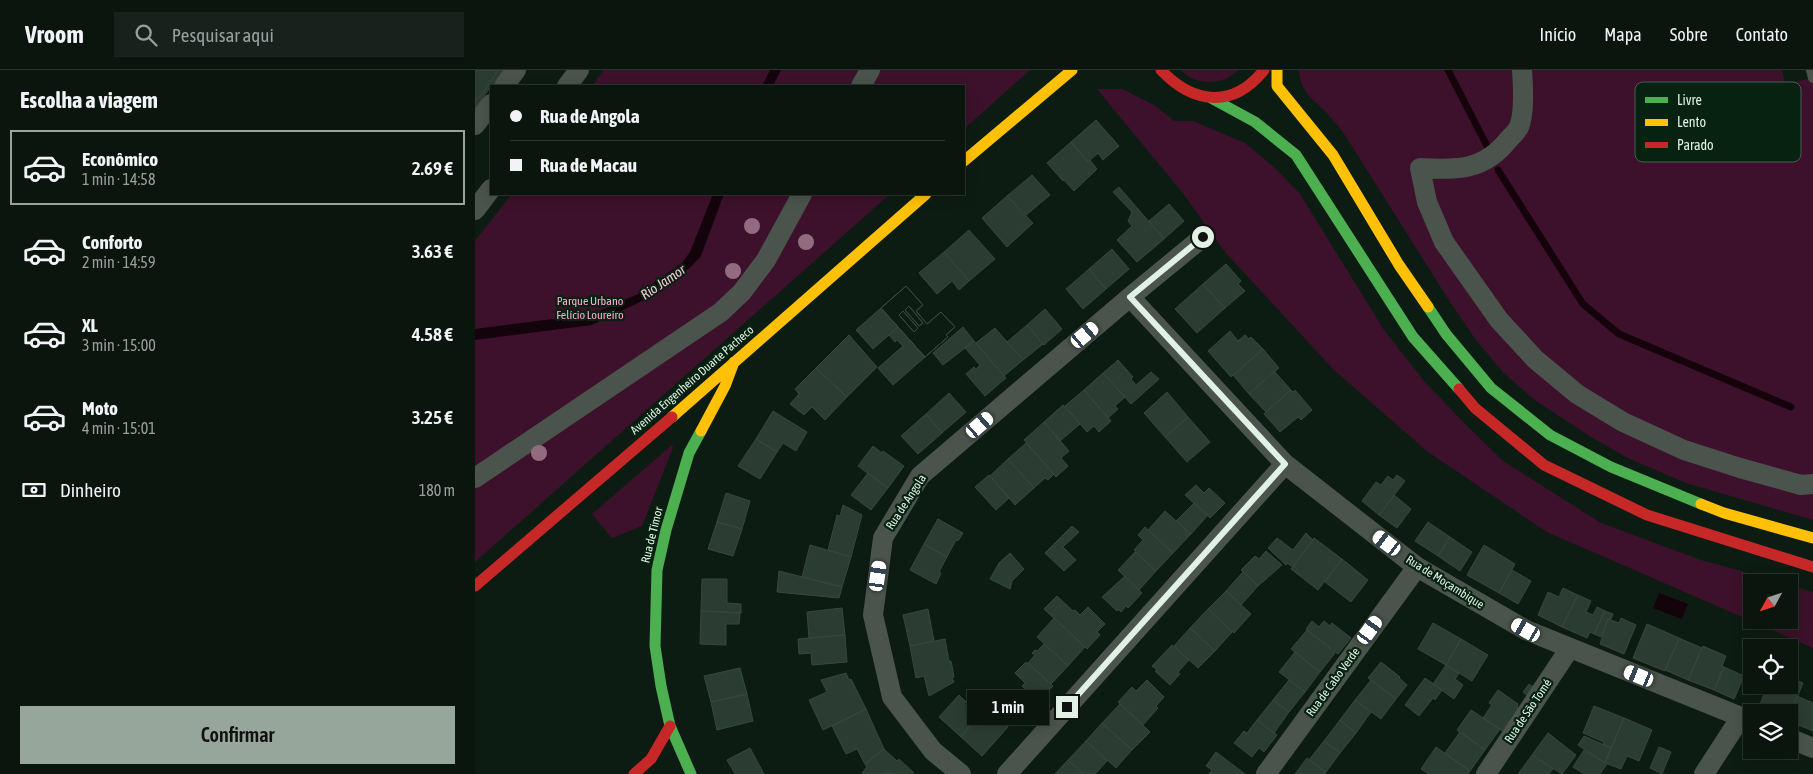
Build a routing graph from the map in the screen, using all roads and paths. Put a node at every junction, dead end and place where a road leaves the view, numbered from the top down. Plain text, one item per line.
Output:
1 (516, 70) edge
2 (579, 70) edge
3 (870, 70) edge
4 (1072, 70) edge
5 (1149, 70) edge
6 (1161, 70) edge
7 (1264, 70) edge
8 (1277, 70) edge
9 (1522, 70) edge
10 (1811, 70) edge
11 (1813, 78) edge
12 (1169, 81) junction
13 (505, 85) edge
14 (568, 85) edge
15 (862, 85) edge
16 (1211, 98) junction
17 (490, 105) edge
18 (475, 125) edge
19 (965, 160) edge
20 (490, 189) edge
21 (801, 195) edge
22 (925, 195) edge
23 (475, 210) edge
24 (1203, 237) dead end
25 (1130, 297) junction
26 (734, 362) junction
27 (1285, 464) junction
28 (475, 478) edge
29 (1813, 484) edge
30 (1813, 538) edge
31 (1417, 567) junction
32 (1813, 568) edge
33 (475, 586) edge
34 (1570, 648) junction
35 (1743, 718) edge
36 (1743, 723) edge
37 (670, 726) junction
38 (1798, 742) edge
39 (1813, 748) edge
40 (634, 774) edge
41 (691, 774) edge
42 (961, 774) edge
43 (1007, 774) edge
44 (1266, 774) edge
45 (1487, 774) edge
46 (1704, 774) edge

1 - 13 street
2 - 14 street
3 - 15 street
4 - 19 main road
5 - 12 main road
6 - 12 main road
7 - 16 main road
8 - 30 main road
9 - 29 street
10 - 11 lane
12 - 16 main road
16 - 32 main road
17 - 18 street
20 - 23 street
21 - 28 street
22 - 26 main road, Avenida Engenheiro Duarte Pacheco
24 - 25 street, Rua de Angola
25 - 27 street, Rua de Moçambique
25 - 42 street, Rua de Angola
26 - 33 main road, Avenida Engenheiro Duarte Pacheco
26 - 37 main road, Rua de Timor
27 - 31 street, Rua de Moçambique
27 - 43 street
31 - 34 street, Rua de Moçambique
31 - 44 street, Rua de Cabo Verde
34 - 35 street, Rua de Moçambique
34 - 45 street, Rua de São Tomé
36 - 46 street
37 - 40 main road
37 - 41 main road, Rua de Timor
38 - 39 street

